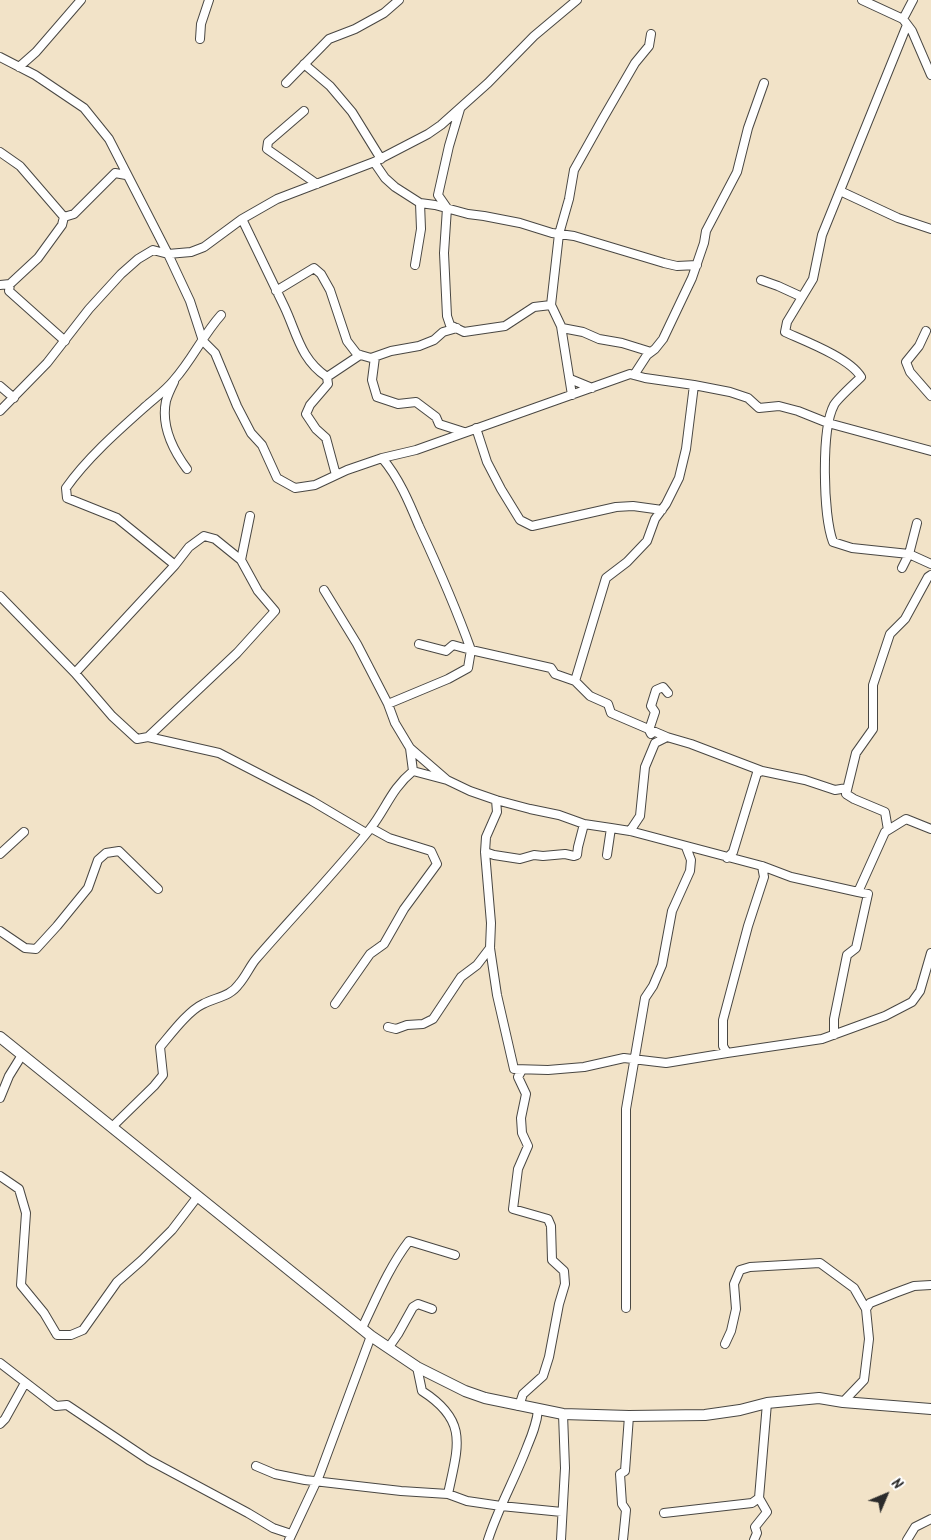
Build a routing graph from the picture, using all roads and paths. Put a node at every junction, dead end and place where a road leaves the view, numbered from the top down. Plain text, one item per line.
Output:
1 (81, 0) edge
2 (209, 0) edge
3 (399, 0) edge
4 (577, 0) edge
5 (862, 0) edge
6 (913, 0) edge
7 (905, 22) junction
8 (651, 34) dead end
9 (200, 39) dead end
10 (0, 57) edge
11 (304, 64) junction
12 (19, 67) junction
13 (931, 75) edge
14 (286, 82) dead end
15 (764, 83) dead end
16 (460, 108) junction
17 (304, 111) dead end
18 (0, 152) edge
19 (377, 160) junction
20 (126, 175) junction
21 (317, 184) junction
22 (840, 191) junction
23 (420, 203) junction
24 (446, 208) junction
25 (64, 217) junction
26 (242, 219) junction
27 (931, 229) edge
28 (559, 234) junction
29 (168, 254) junction
30 (415, 265) dead end
31 (696, 265) junction
32 (760, 280) dead end
33 (1, 285) edge
34 (10, 288) junction
35 (276, 290) junction
36 (802, 297) junction
37 (551, 305) junction
38 (221, 315) dead end
39 (457, 328) junction
40 (562, 328) junction
41 (926, 331) dead end
42 (203, 340) junction
43 (65, 342) junction
44 (652, 352) junction
45 (360, 355) junction
46 (375, 357) junction
47 (634, 375) junction
48 (327, 377) junction
49 (570, 378) junction
50 (175, 380) junction
51 (694, 385) junction
52 (0, 386) edge
53 (592, 388) junction
54 (572, 395) junction
55 (931, 396) edge
56 (14, 398) junction
57 (0, 412) edge
58 (828, 423) junction
59 (476, 428) junction
60 (464, 432) junction
61 (931, 451) edge
62 (382, 458) junction
63 (187, 468) dead end
64 (336, 475) junction
65 (662, 510) junction
66 (250, 516) dead end
67 (917, 523) dead end
68 (909, 554) junction
69 (241, 560) junction
70 (931, 564) edge
71 (175, 565) junction
72 (902, 568) dead end
73 (931, 575) edge
74 (324, 590) dead end
75 (0, 596) edge
76 (419, 644) dead end
77 (471, 650) junction
78 (76, 673) junction
79 (575, 681) junction
80 (668, 693) dead end
81 (388, 704) junction
82 (650, 730) junction
83 (148, 736) junction
84 (667, 737) junction
85 (655, 742) junction
86 (410, 748) junction
87 (412, 771) junction
88 (762, 771) junction
89 (447, 780) junction
90 (847, 788) junction
91 (496, 800) junction
92 (584, 824) junction
93 (611, 828) junction
94 (931, 829) edge
95 (888, 830) junction
96 (369, 831) junction
97 (630, 831) junction
98 (24, 832) dead end
99 (686, 847) junction
100 (485, 852) junction
101 (0, 854) edge
102 (607, 855) dead end
103 (727, 858) junction
104 (762, 866) junction
105 (158, 889) dead end
106 (858, 892) junction
107 (0, 931) edge
108 (490, 948) junction
109 (931, 952) edge
110 (335, 1004) dead end
111 (388, 1027) dead end
112 (834, 1035) junction
113 (0, 1037) edge
114 (727, 1053) junction
115 (22, 1055) junction
116 (636, 1060) junction
117 (522, 1070) junction
118 (0, 1098) edge
119 (113, 1126) junction
120 (0, 1176) edge
121 (198, 1196) junction
122 (455, 1255) dead end
123 (931, 1285) edge
124 (626, 1308) dead end
125 (432, 1309) dead end
126 (866, 1309) junction
127 (362, 1328) junction
128 (371, 1336) junction
129 (724, 1344) dead end
130 (389, 1347) junction
131 (0, 1363) edge
132 (417, 1367) junction
133 (25, 1383) junction
134 (843, 1402) junction
135 (767, 1403) junction
136 (519, 1406) junction
137 (931, 1409) edge
138 (538, 1410) junction
139 (563, 1414) junction
140 (629, 1416) junction
141 (0, 1424) edge
142 (256, 1466) dead end
143 (317, 1481) junction
144 (448, 1494) junction
145 (759, 1498) junction
146 (501, 1506) junction
147 (562, 1512) junction
148 (664, 1514) dead end
149 (931, 1519) edge
150 (290, 1537) edge
151 (488, 1540) edge
152 (561, 1540) edge
153 (623, 1540) edge
154 (754, 1540) edge
155 (907, 1540) edge

1 - 12 street
2 - 9 street
3 - 11 street
4 - 16 street
5 - 7 street
6 - 7 street
7 - 13 street
7 - 22 street
8 - 28 street
10 - 12 street
11 - 14 street
11 - 19 street
12 - 20 street
15 - 31 street
16 - 19 street
16 - 24 street
17 - 21 street
18 - 25 street
19 - 21 street
19 - 23 street
20 - 25 street
20 - 29 street
21 - 26 street
22 - 27 street
22 - 36 street
23 - 24 street
23 - 30 street
24 - 28 street
24 - 39 street
25 - 34 street
26 - 29 street
26 - 35 street
28 - 31 street
28 - 37 street
29 - 42 street
29 - 43 street
31 - 44 street
32 - 36 street
33 - 34 street
34 - 43 street
35 - 45 street
35 - 48 street
36 - 58 street
37 - 39 street
37 - 40 street
38 - 42 street
39 - 46 street
40 - 44 street
40 - 49 street
41 - 55 street
42 - 50 street
42 - 64 street
43 - 56 street
44 - 47 street
45 - 46 street
45 - 48 street
46 - 60 street
47 - 51 street
47 - 53 street
48 - 64 street
49 - 53 street
49 - 54 street
50 - 63 street
50 - 71 street
51 - 58 street
51 - 65 street
52 - 56 street
53 - 54 street
54 - 59 street
56 - 57 street
58 - 61 street
58 - 68 street
59 - 60 street
59 - 65 street
60 - 62 street
62 - 64 street
62 - 77 street
65 - 79 street
66 - 69 street
67 - 68 street
68 - 70 street
68 - 72 street
69 - 71 street
69 - 83 street
71 - 78 street
73 - 90 street
74 - 81 street
75 - 78 street
76 - 77 street
77 - 79 street
77 - 81 street
78 - 83 street
79 - 82 street
80 - 82 street
81 - 86 street
82 - 84 street
82 - 85 street
83 - 96 street
84 - 85 street
84 - 88 street
85 - 97 street
86 - 87 street
86 - 89 street
87 - 89 street
87 - 96 street
88 - 90 street
88 - 103 street
89 - 91 street
90 - 95 street
91 - 92 street
91 - 100 street
92 - 93 street
92 - 100 street
93 - 97 street
93 - 102 street
94 - 95 street
95 - 106 street
96 - 110 street
96 - 119 street
97 - 99 street
98 - 101 street
99 - 103 street
99 - 116 street
100 - 108 street
103 - 104 street
104 - 106 street
104 - 114 street
105 - 107 street
106 - 112 street
108 - 111 street
108 - 117 street
109 - 112 street
112 - 114 street
113 - 115 street
114 - 116 street
115 - 118 street
115 - 119 street
116 - 117 street
116 - 124 street
117 - 136 street
119 - 121 street
120 - 121 street
121 - 127 street
122 - 127 street
123 - 126 street
125 - 130 street
126 - 129 street
126 - 134 street
127 - 128 street
128 - 130 street
128 - 143 street
130 - 132 street
131 - 133 street
132 - 136 street
132 - 144 street
133 - 141 street
133 - 150 street
134 - 135 street
134 - 137 street
135 - 140 street
135 - 145 street
136 - 138 street
138 - 139 street
138 - 146 street
139 - 140 street
139 - 147 street
140 - 153 street
142 - 143 street
143 - 144 street
143 - 150 street
144 - 146 street
145 - 148 street
145 - 154 street
146 - 147 street
146 - 151 street
147 - 152 street
149 - 155 street

